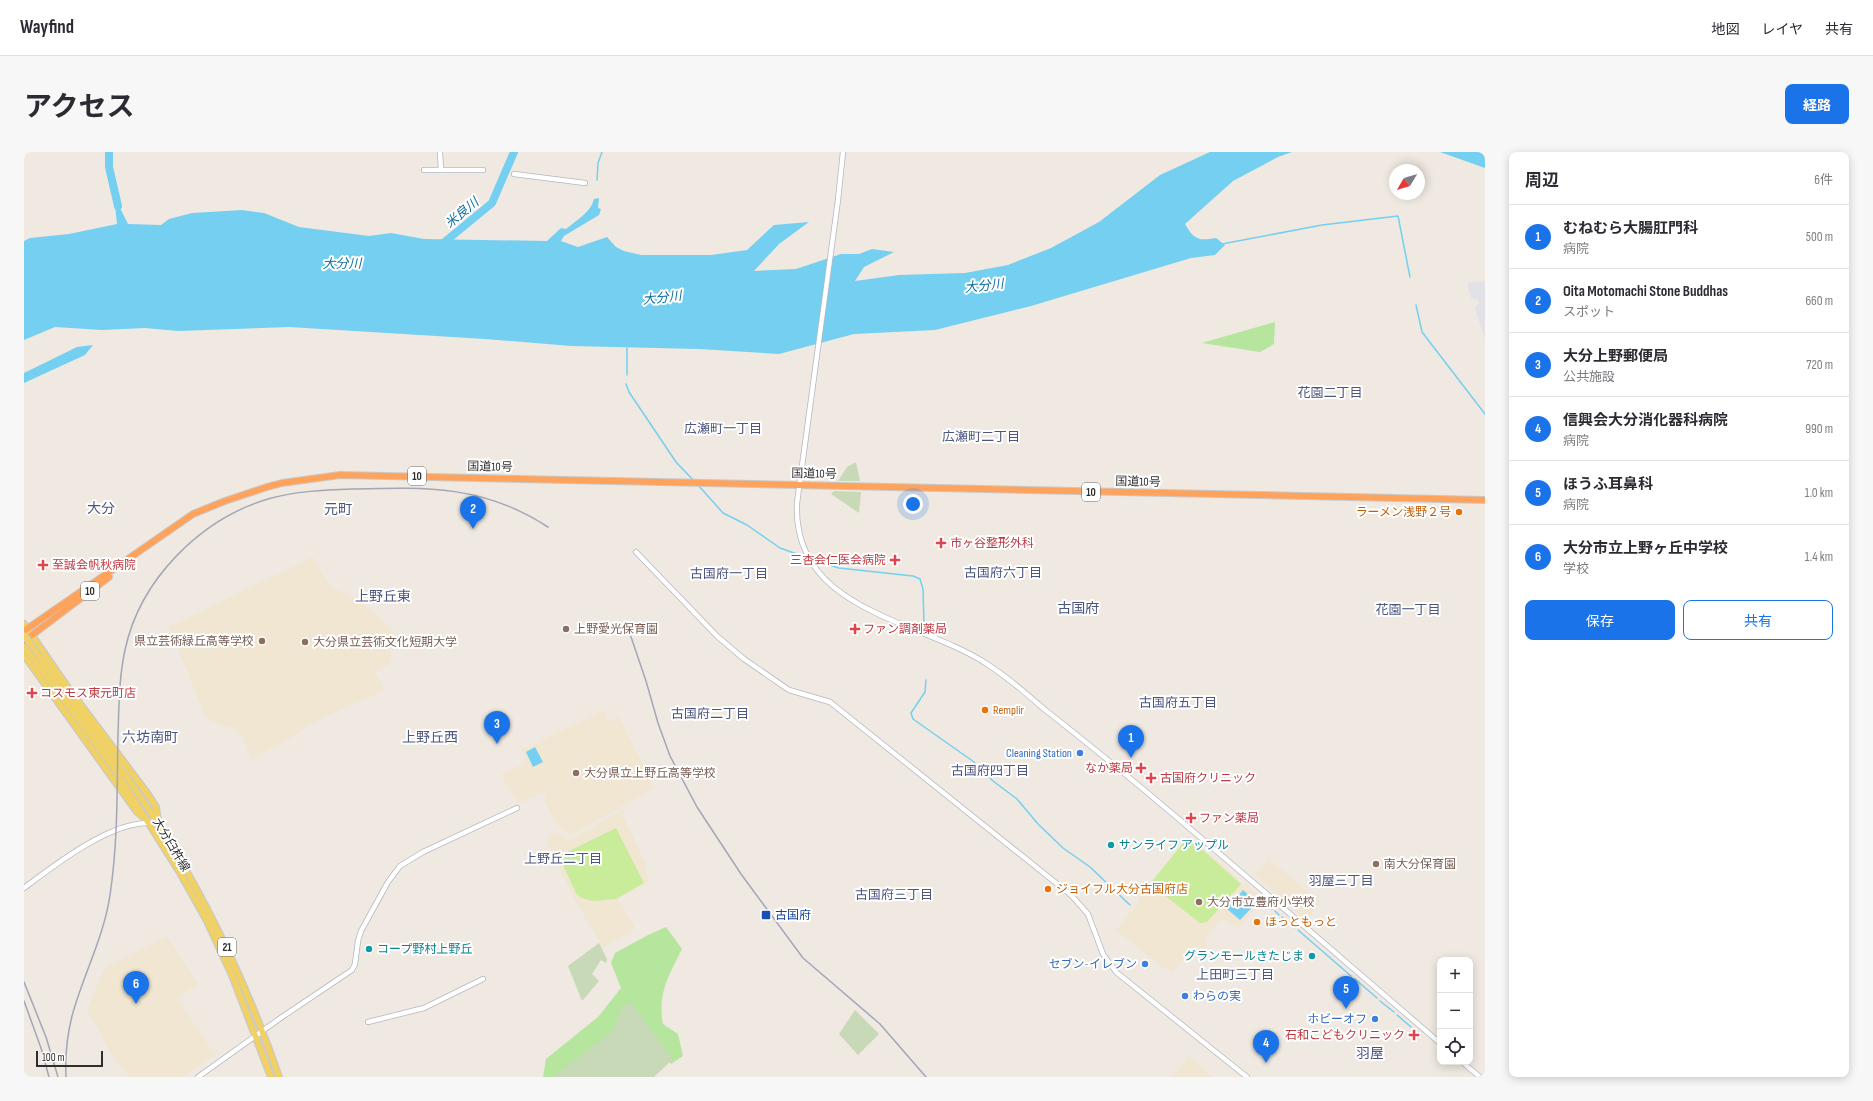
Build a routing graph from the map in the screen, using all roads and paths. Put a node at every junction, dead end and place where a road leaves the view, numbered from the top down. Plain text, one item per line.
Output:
1 (440, 152) edge
2 (843, 152) edge
3 (424, 170) dead end
4 (441, 170) junction
5 (483, 170) dead end
6 (514, 174) dead end
7 (585, 183) dead end
8 (799, 485) junction
9 (1485, 500) edge
10 (156, 540) junction
11 (636, 552) dead end
12 (25, 630) edge
13 (32, 636) junction
14 (24, 641) edge
15 (24, 645) edge
16 (24, 655) edge
17 (36, 658) junction
18 (517, 808) dead end
19 (150, 822) junction
20 (158, 824) junction
21 (24, 888) edge
22 (483, 979) dead end
23 (368, 1022) dead end
24 (262, 1032) junction
25 (256, 1036) junction
26 (1437, 1040) edge
27 (1466, 1065) edge
28 (198, 1077) edge
29 (271, 1077) edge
30 (279, 1077) edge
31 (1247, 1077) edge
32 (1480, 1077) edge

1 - 4 street
2 - 8 street
3 - 4 street
4 - 5 street
6 - 7 street
8 - 9 highway, 国道10号 / 10
8 - 10 highway, 国道10号 / 10
8 - 26 street
10 - 12 highway, 国道10号 / 10
10 - 13 highway, 国道10号 / 10
11 - 31 street
12 - 13 main road
12 - 17 main road, 大分臼杵線 / 21, bridge
13 - 14 highway, 国道10号 / 10
13 - 20 main road
15 - 17 main road, 大分臼杵線 / 21
16 - 19 main road
17 - 19 main road, 大分臼杵線 / 21
17 - 20 main road, 大分臼杵線 / 21
18 - 24 street
19 - 20 street
19 - 21 street
19 - 25 main road, 大分臼杵線 / 21
20 - 24 main road, 大分臼杵線 / 21
22 - 23 street
24 - 25 street
24 - 30 main road, 大分臼杵線 / 21
25 - 28 street
25 - 29 main road, 大分臼杵線 / 21
27 - 32 street

